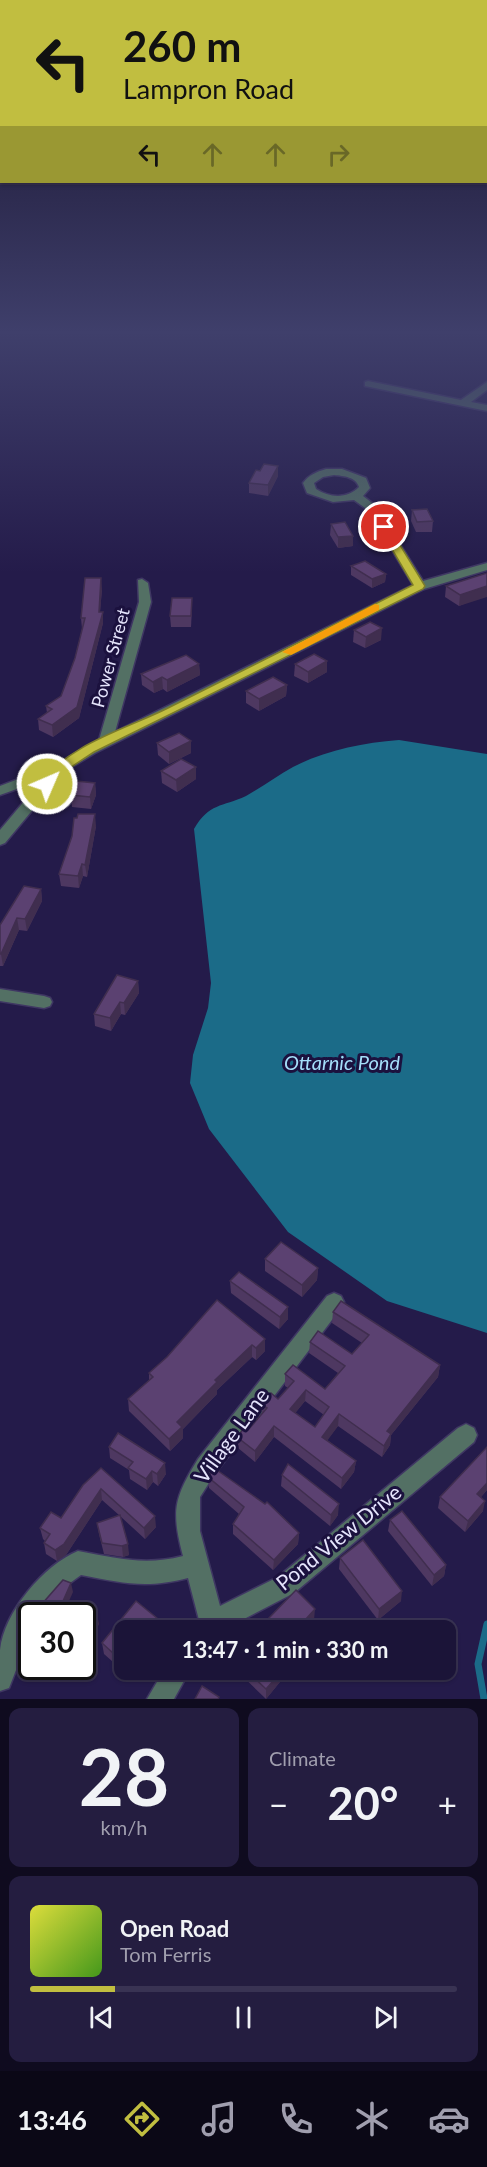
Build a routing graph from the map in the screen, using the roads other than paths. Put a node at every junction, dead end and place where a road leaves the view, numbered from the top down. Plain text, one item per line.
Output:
1 (356, 496) junction
2 (487, 566) edge
3 (142, 583) dead end
4 (420, 586) junction
5 (106, 741) junction
6 (60, 768) junction
7 (0, 791) edge
8 (0, 840) edge
9 (0, 995) edge
10 (44, 1002) dead end
11 (334, 1302) dead end
12 (466, 1435) dead end
13 (196, 1564) junction
14 (208, 1620) edge
15 (222, 1620) edge
16 (0, 1679) edge
17 (172, 1680) edge
18 (160, 1699) edge

1 - 1 street
1 - 4 street
2 - 4 street
3 - 5 street, Power Street
4 - 5 street
5 - 6 street
6 - 7 street
6 - 8 street
9 - 10 street
11 - 13 street, Village Lane
12 - 15 street, Pond View Drive
13 - 14 street, Village Lane
13 - 16 street
17 - 18 street

